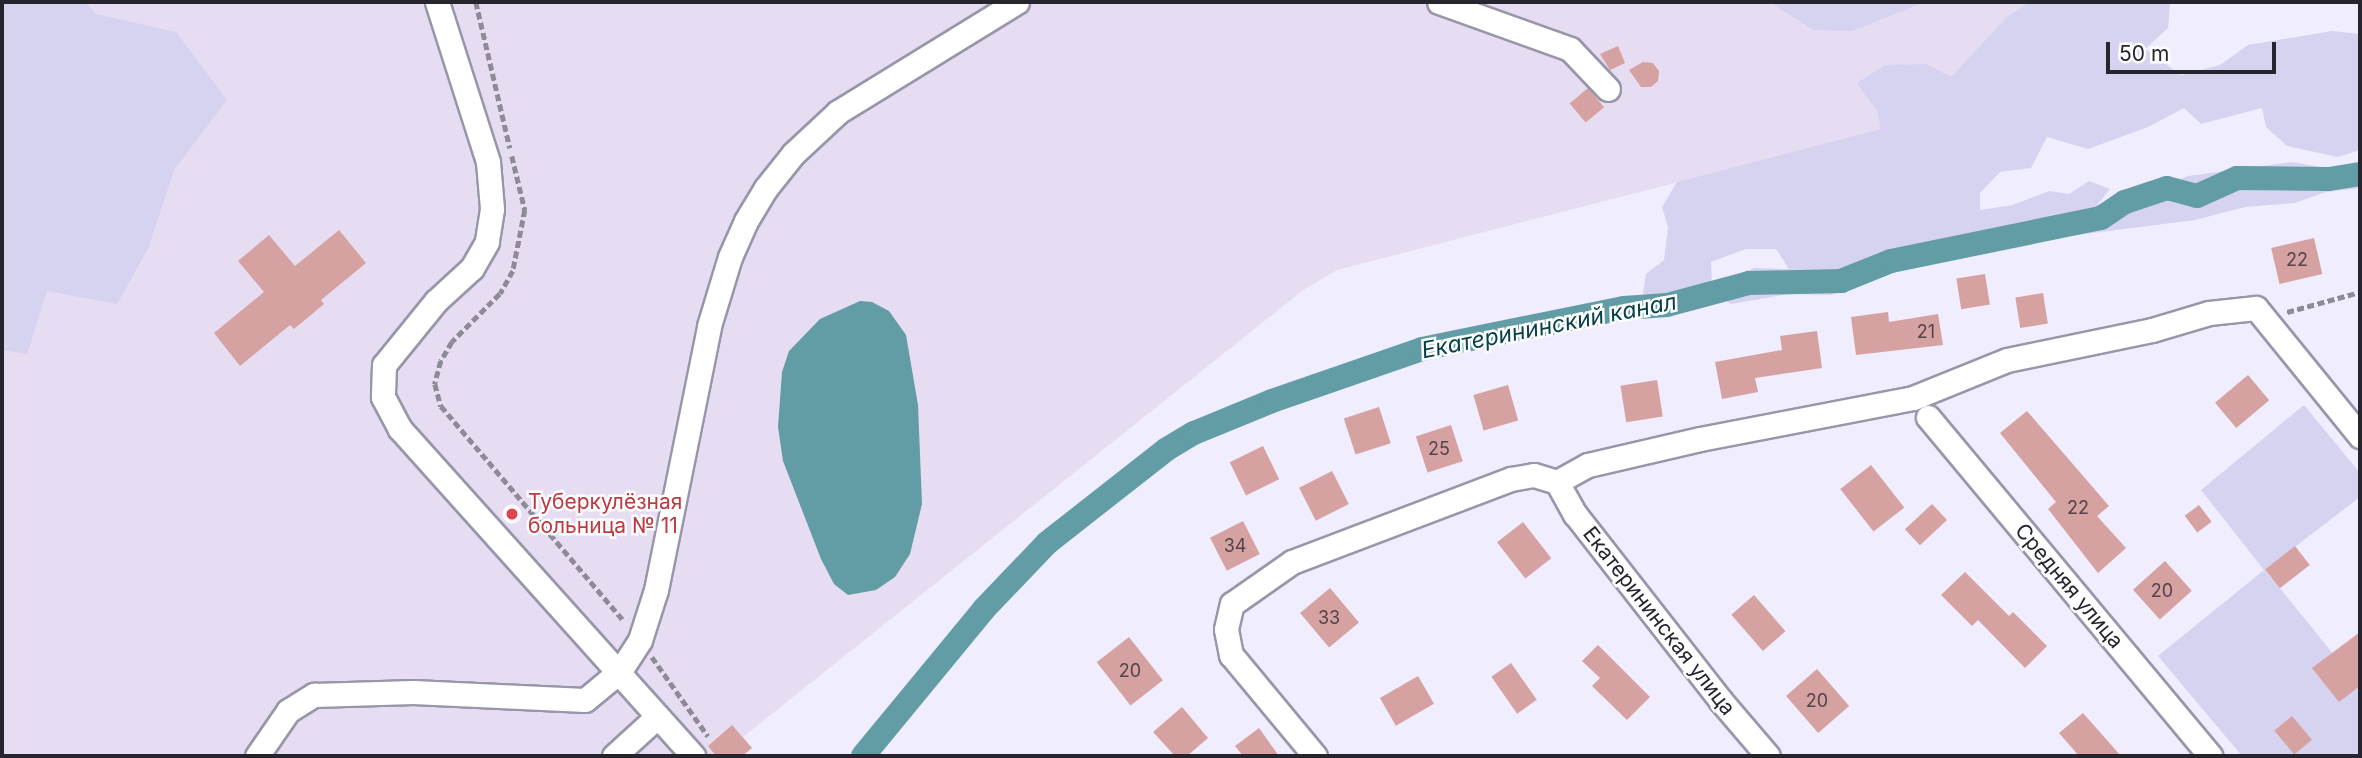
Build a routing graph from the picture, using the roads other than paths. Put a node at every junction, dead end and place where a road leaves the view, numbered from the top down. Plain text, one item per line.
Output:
1 (437, 2) edge
2 (1017, 2) edge
3 (1438, 2) edge
4 (1608, 89) dead end
5 (1928, 416) dead end
6 (2360, 436) edge
7 (1557, 482) junction
8 (620, 671) junction
9 (658, 716) junction
10 (257, 756) edge
11 (614, 756) edge
12 (692, 756) edge
13 (1315, 756) edge
14 (1768, 756) edge
15 (2210, 756) edge

1 - 8 street
2 - 8 street
3 - 4 street
5 - 15 street, Средняя улица
6 - 7 street
7 - 13 street
7 - 14 street, Екатерининская улица
8 - 9 street
8 - 10 street
9 - 11 street
9 - 12 street

